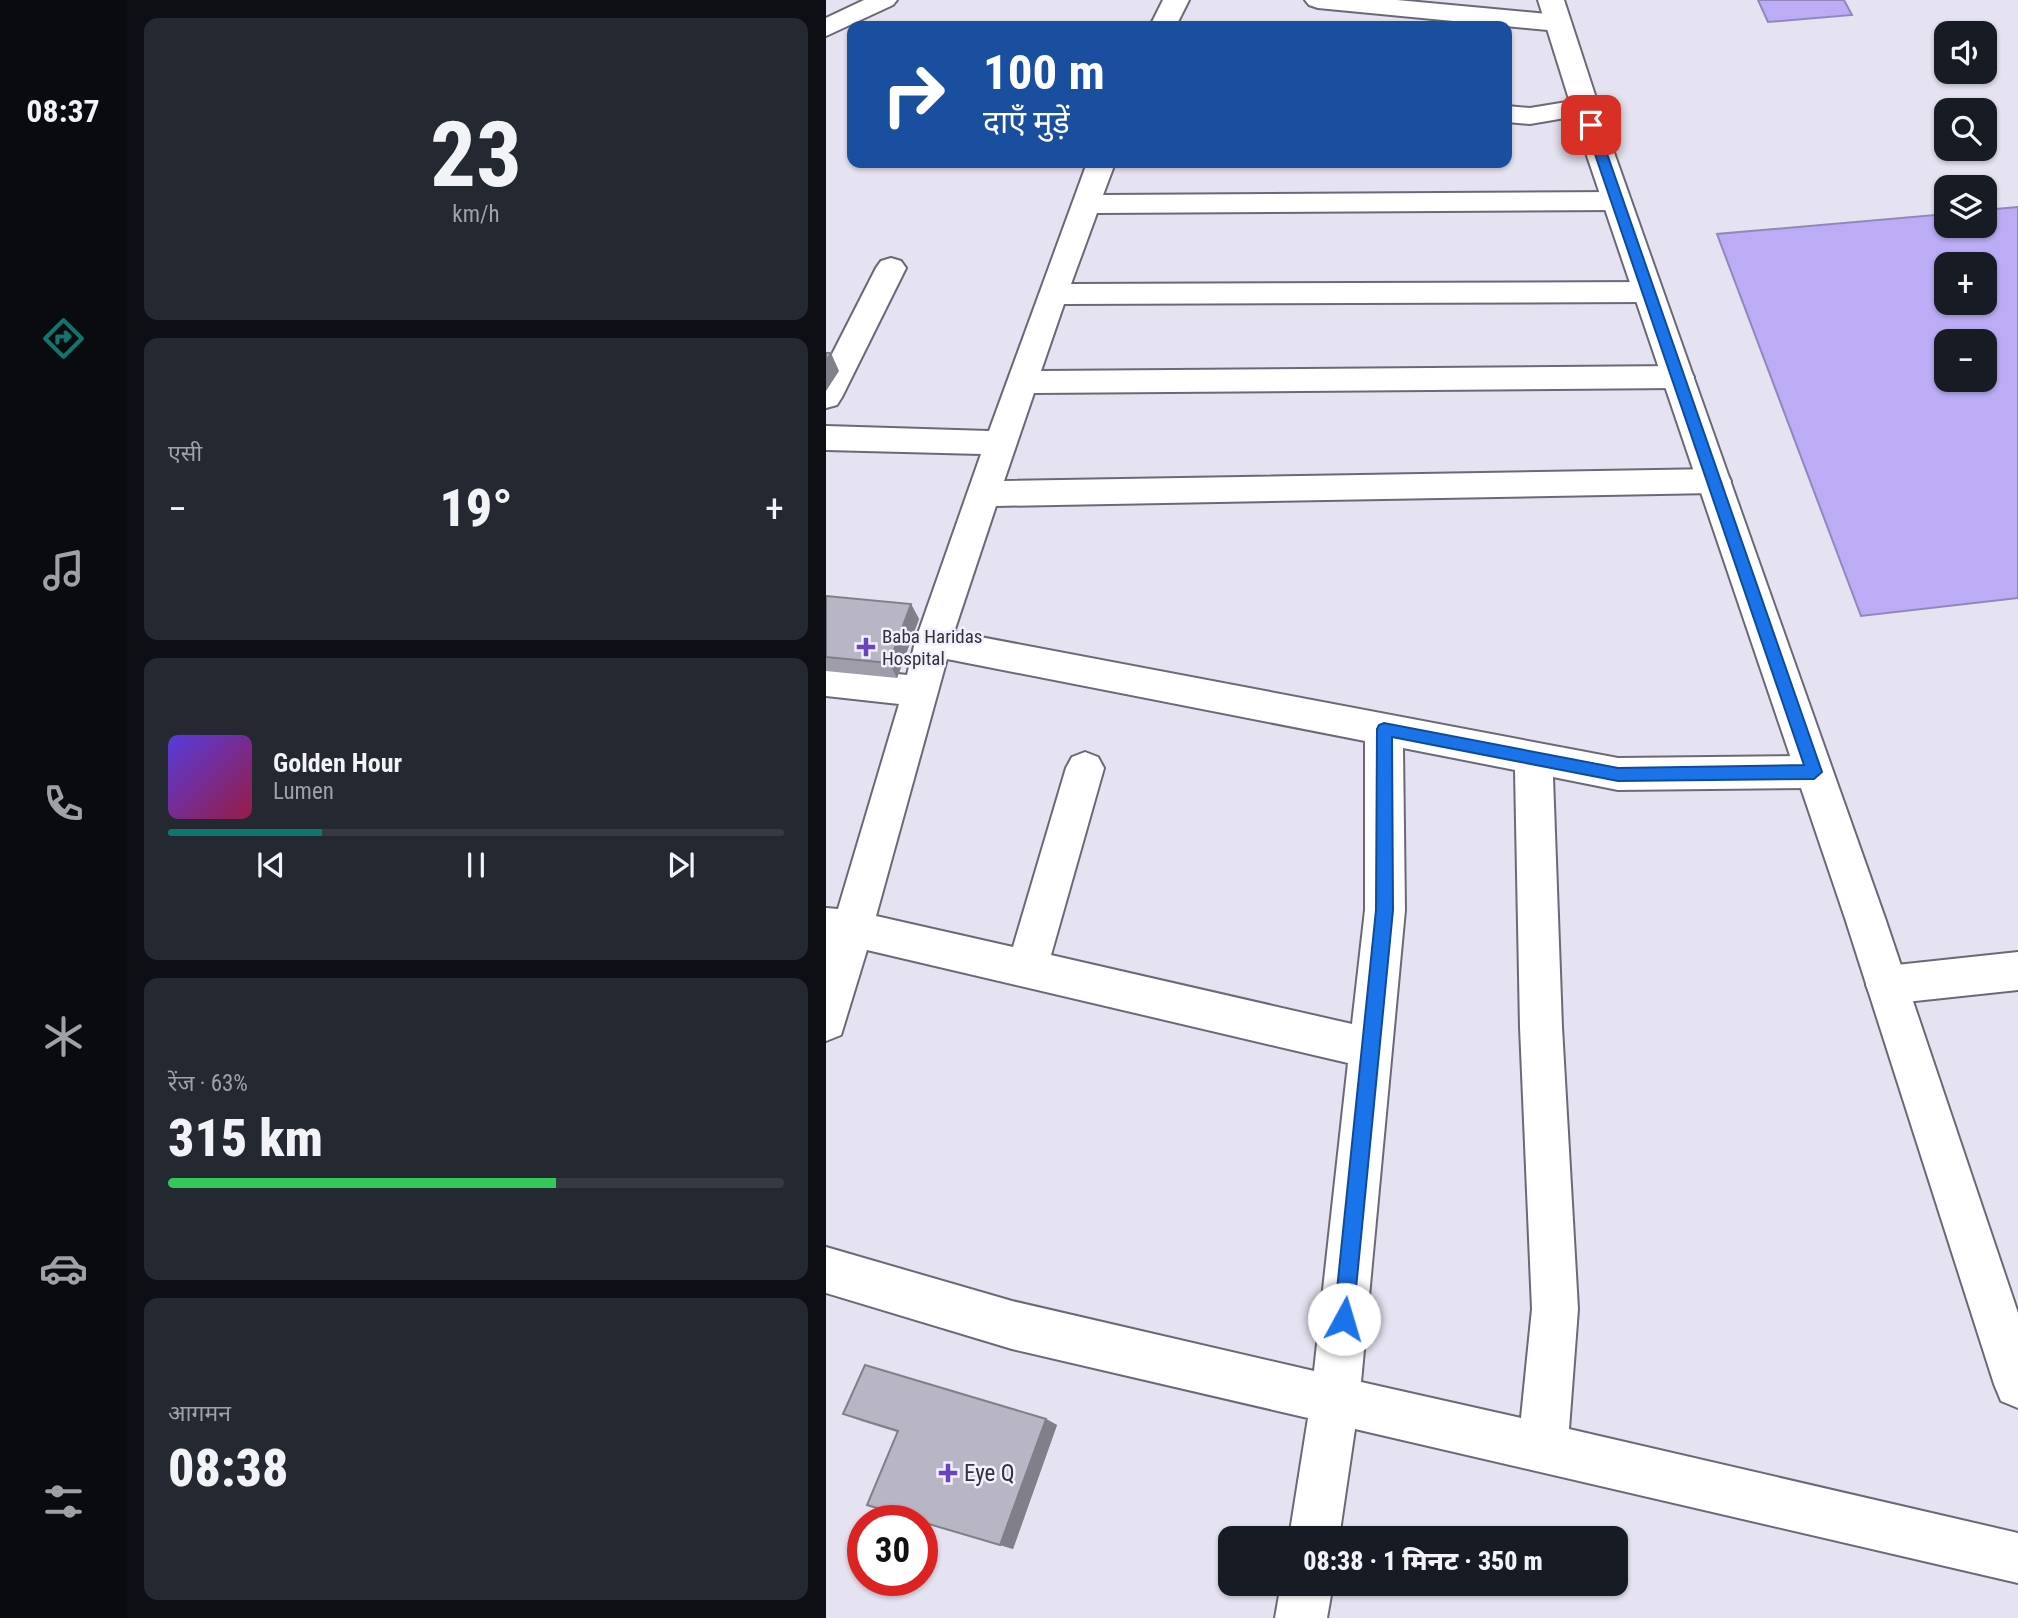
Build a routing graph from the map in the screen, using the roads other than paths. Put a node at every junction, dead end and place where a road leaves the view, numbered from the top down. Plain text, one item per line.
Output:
1 (884, 0) edge
2 (1176, 0) edge
3 (1318, 0) edge
4 (1555, 12) edge
5 (1364, 16) edge
6 (1166, 21) edge
7 (826, 28) edge
8 (1585, 107) junction
9 (1512, 114) edge
10 (1099, 168) edge
11 (1617, 201) junction
12 (1086, 204) junction
13 (891, 268) dead end
14 (1648, 292) junction
15 (1052, 294) junction
16 (1678, 377) junction
17 (1022, 382) junction
18 (826, 397) edge
19 (826, 438) edge
20 (1001, 443) junction
21 (1714, 481) junction
22 (984, 494) junction
23 (933, 642) junction
24 (826, 681) edge
25 (921, 691) junction
26 (1384, 729) junction
27 (1534, 758) junction
28 (1085, 768) dead end
29 (1814, 772) junction
30 (839, 927) edge
31 (1027, 969) junction
32 (2018, 971) edge
33 (1887, 985) junction
34 (826, 1021) edge
35 (1371, 1048) junction
36 (826, 1270) edge
37 (2018, 1384) edge
38 (1335, 1401) junction
39 (1543, 1448) junction
40 (1316, 1526) edge
41 (2018, 1558) edge
42 (1305, 1596) edge
43 (1301, 1618) edge

1 - 7 street
2 - 6 street
3 - 5 street
4 - 5 street
4 - 8 street
8 - 9 street
8 - 11 street
10 - 12 street
11 - 12 street
11 - 14 street
12 - 15 street
13 - 18 street
14 - 15 street
14 - 16 street
15 - 17 street
16 - 17 street
16 - 21 street
17 - 20 street
19 - 20 street
20 - 22 street
21 - 22 street
21 - 29 street
22 - 23 street
23 - 25 street
23 - 26 street
24 - 25 street
25 - 30 street
26 - 27 street
26 - 35 street
27 - 29 street
27 - 39 street
28 - 31 street
29 - 33 street
30 - 31 street
30 - 34 street
31 - 35 street
32 - 33 street
33 - 37 street
35 - 38 street
36 - 38 street
38 - 39 street
38 - 40 street
39 - 41 street
42 - 43 street

